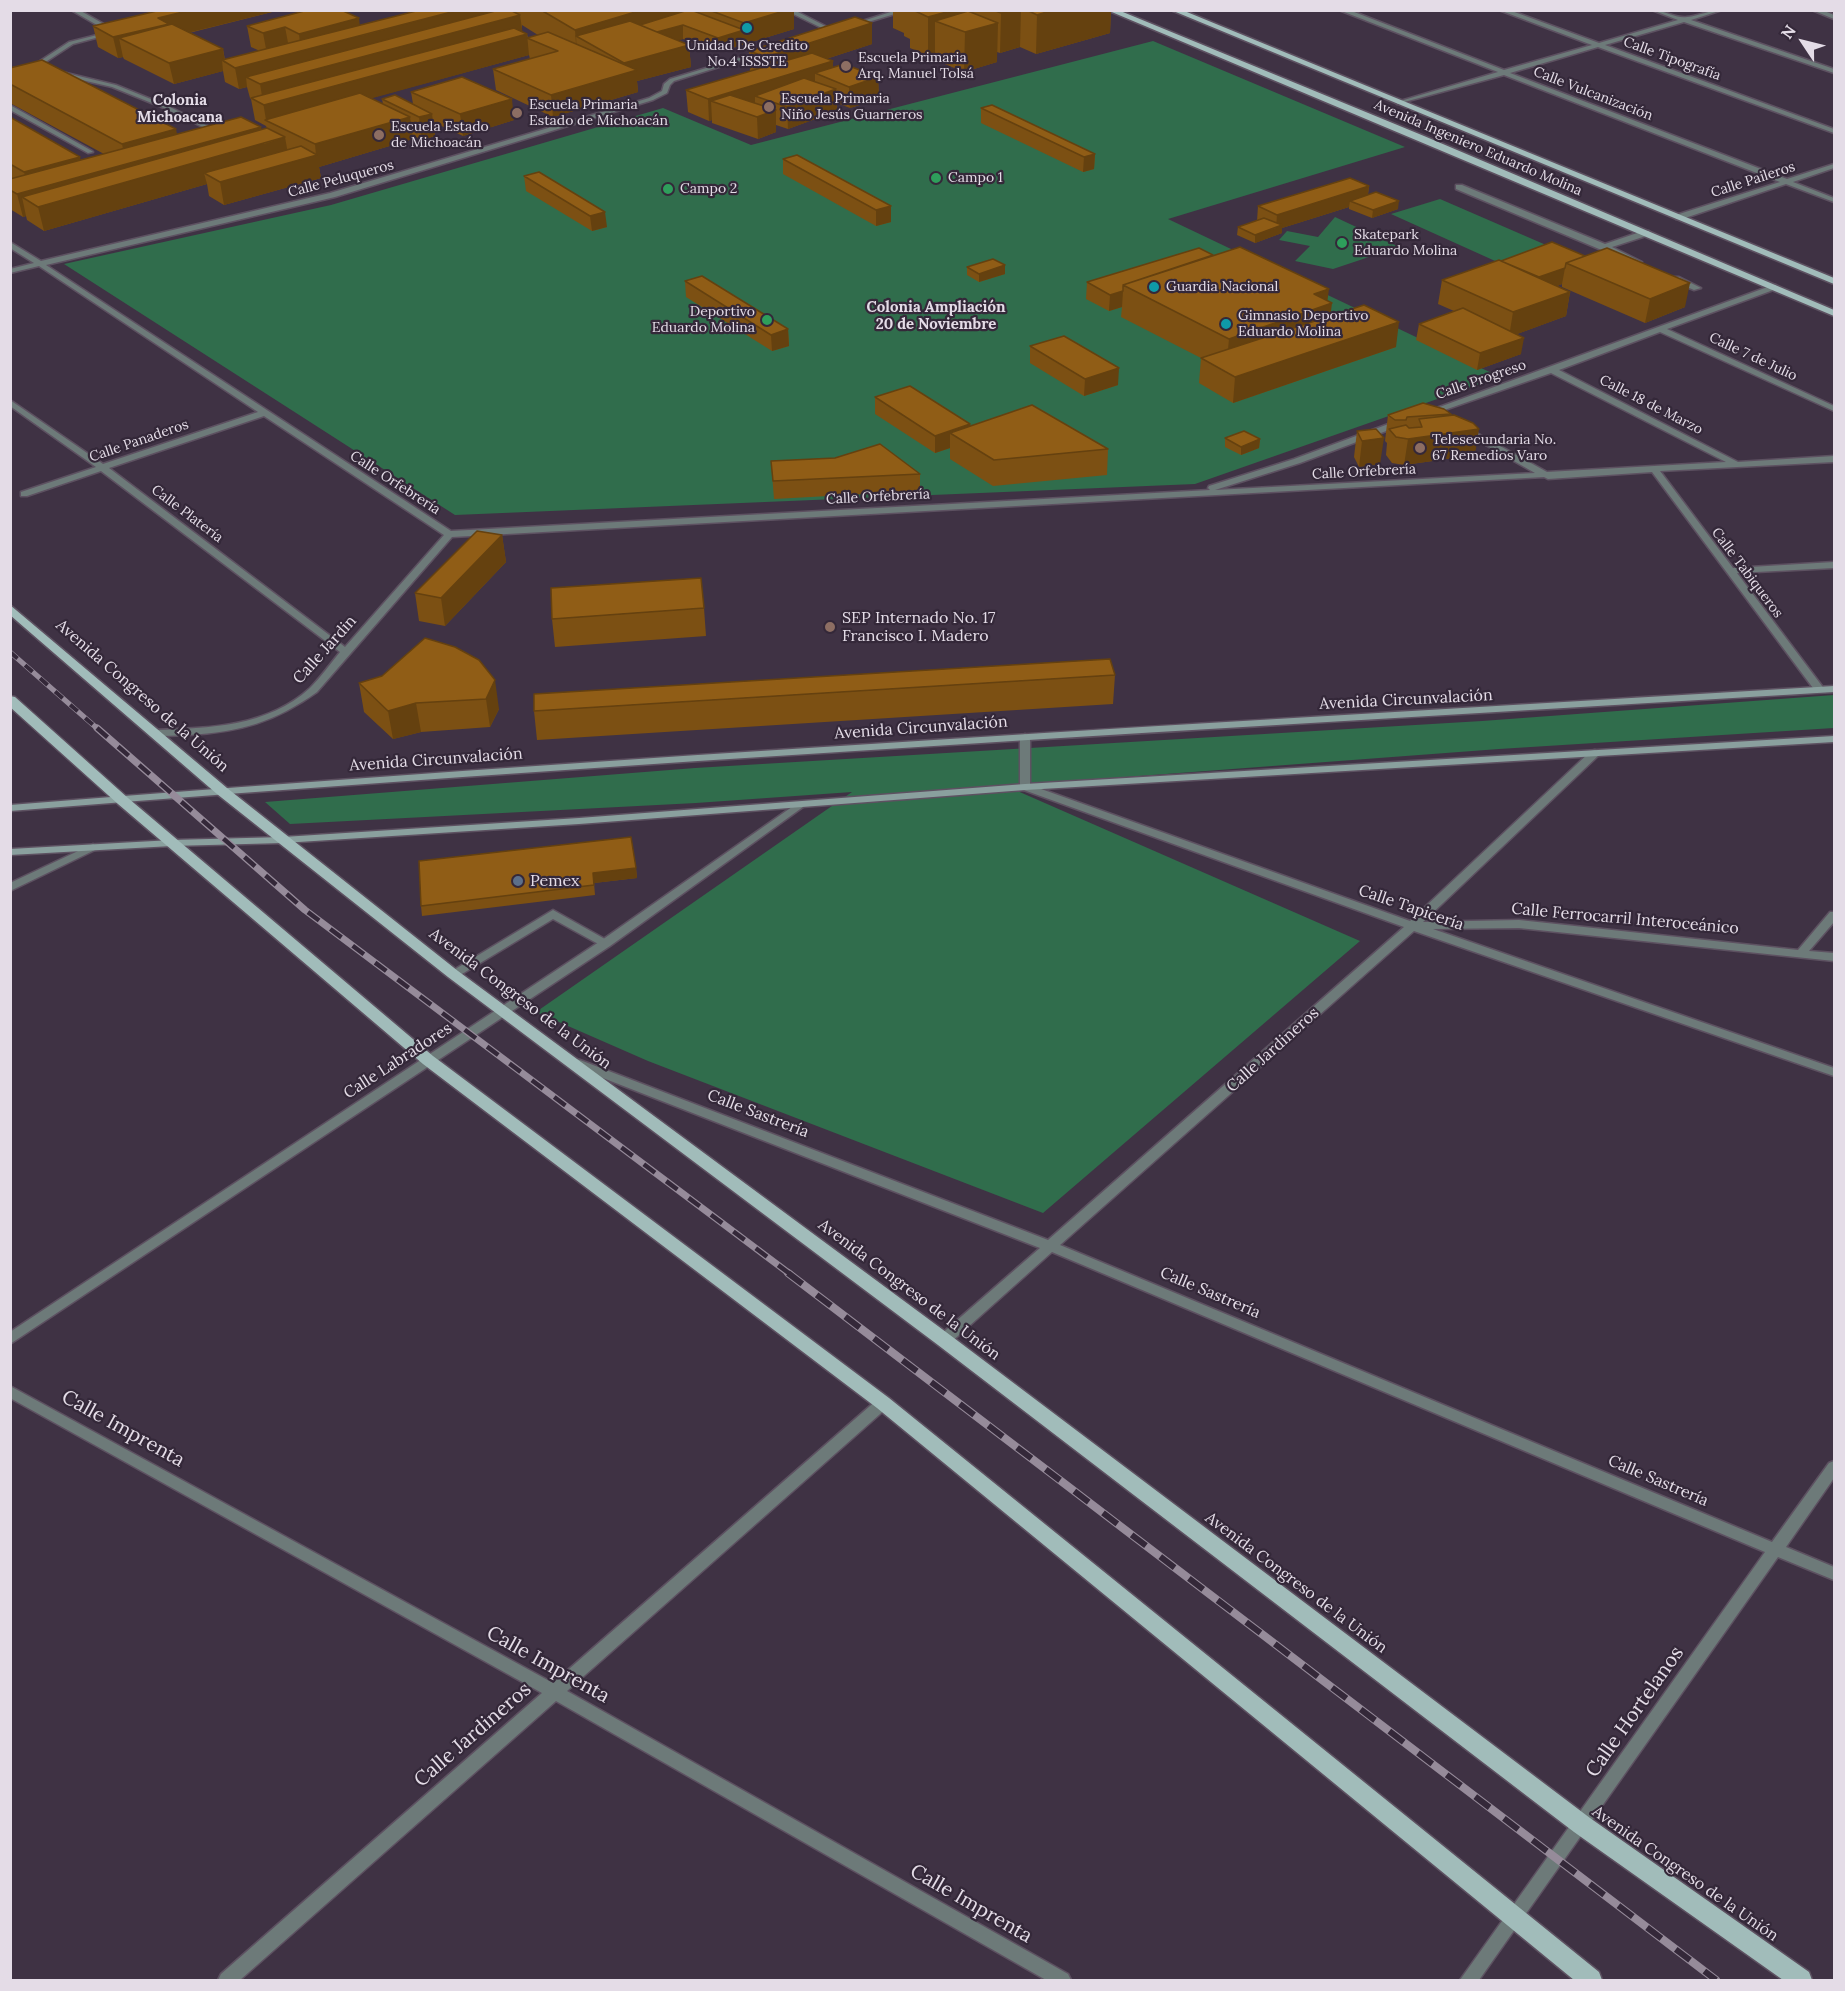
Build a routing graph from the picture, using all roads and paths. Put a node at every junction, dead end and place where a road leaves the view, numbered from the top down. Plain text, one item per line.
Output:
1 (74, 10) edge
2 (788, 10) edge
3 (905, 10) edge
4 (1110, 10) edge
5 (1174, 10) edge
6 (1342, 10) edge
7 (1502, 10) edge
8 (1655, 10) edge
9 (1719, 10) edge
10 (1815, 10) edge
11 (1834, 17) edge
12 (1684, 21) junction
13 (126, 29) edge
14 (832, 31) junction
15 (115, 32) junction
16 (820, 35) edge
17 (1596, 45) junction
18 (774, 49) edge
19 (39, 64) junction
20 (47, 68) edge
21 (10, 71) edge
22 (55, 71) edge
23 (1834, 71) edge
24 (1504, 73) junction
25 (1399, 103) junction
26 (10, 107) edge
27 (1834, 131) edge
28 (223, 135) edge
29 (90, 152) edge
30 (1834, 166) edge
31 (1787, 182) junction
32 (1458, 187) dead end
33 (1834, 200) edge
34 (1679, 217) junction
35 (1646, 233) junction
36 (10, 244) edge
37 (1605, 247) junction
38 (39, 262) junction
39 (1646, 265) edge
40 (10, 271) edge
41 (1666, 274) edge
42 (1834, 281) edge
43 (1773, 287) junction
44 (1697, 288) dead end
45 (1834, 313) edge
46 (1660, 329) junction
47 (1552, 370) junction
48 (10, 402) edge
49 (1834, 409) edge
50 (1431, 411) junction
51 (263, 413) junction
52 (1420, 416) edge
53 (1441, 417) edge
54 (1409, 420) edge
55 (1451, 422) edge
56 (1834, 459) edge
57 (1738, 465) junction
58 (103, 468) junction
59 (1655, 470) junction
60 (1548, 476) junction
61 (24, 494) dead end
62 (1195, 494) junction
63 (449, 534) junction
64 (1834, 565) edge
65 (1729, 571) junction
66 (10, 608) edge
67 (345, 651) junction
68 (1834, 689) edge
69 (1820, 690) junction
70 (10, 700) edge
71 (155, 733) junction
72 (1026, 737) junction
73 (1834, 739) edge
74 (1595, 753) junction
75 (1025, 787) junction
76 (222, 791) junction
77 (123, 801) junction
78 (799, 805) junction
79 (10, 808) edge
80 (283, 840) junction
81 (172, 843) junction
82 (93, 847) junction
83 (10, 852) edge
84 (10, 888) edge
85 (1834, 915) edge
86 (1412, 926) junction
87 (606, 944) junction
88 (1802, 952) junction
89 (1834, 957) edge
90 (453, 974) junction
91 (506, 1011) junction
92 (566, 1059) junction
93 (428, 1060) junction
94 (1834, 1072) edge
95 (1052, 1247) junction
96 (10, 1340) edge
97 (944, 1340) junction
98 (10, 1391) edge
99 (883, 1403) junction
100 (1834, 1467) edge
101 (1776, 1549) junction
102 (1834, 1574) edge
103 (554, 1692) junction
104 (1582, 1825) junction
105 (1512, 1917) junction
106 (227, 1980) edge
107 (1062, 1980) edge
108 (1469, 1980) edge
109 (1591, 1980) edge
110 (1801, 1980) edge

1 - 15 street
2 - 14 street
3 - 14 street
4 - 35 main road, Avenida Ingeniero Eduardo Molina
5 - 25 main road, Avenida Ingeniero Eduardo Molina
6 - 24 street, Calle Vulcanización
7 - 17 street, Calle Tipografía
8 - 12 street
9 - 12 street
10 - 11 street
12 - 17 street
12 - 23 street
13 - 15 street
14 - 16 street
15 - 19 street
17 - 24 street
17 - 27 street, Calle Tipografía
18 - 38 street, Calle Peluqueros
19 - 20 street
19 - 21 street
22 - 28 street
24 - 25 street
24 - 31 street, Calle Vulcanización
25 - 34 main road, Avenida Ingeniero Eduardo Molina
26 - 29 street
30 - 31 street, Calle Paileros
31 - 33 street, Calle Vulcanización
31 - 34 street, Calle Paileros
32 - 37 street
34 - 42 main road, Avenida Ingeniero Eduardo Molina
35 - 37 street
35 - 43 main road, Avenida Ingeniero Eduardo Molina
36 - 38 street, Calle Orfebrería
37 - 39 street
38 - 40 street, Calle Peluqueros
38 - 51 street, Calle Orfebrería
41 - 44 street
43 - 45 main road, Avenida Ingeniero Eduardo Molina
43 - 46 street, Calle Progreso
46 - 47 street, Calle Progreso
46 - 49 street, Calle 7 de Julio
47 - 50 street, Calle Progreso
47 - 57 street, Calle 18 de Marzo
48 - 58 street, Calle Platería
50 - 52 street, Calle Progreso
50 - 53 street
51 - 58 street, Calle Panaderos
51 - 63 street, Calle Orfebrería
54 - 62 street
55 - 60 street
56 - 57 street, Calle Orfebrería
57 - 59 street, Calle Orfebrería
58 - 61 street, Calle Panaderos
58 - 67 street, Calle Platería
59 - 60 street, Calle Orfebrería
59 - 65 street, Calle Tabiqueros
60 - 62 street, Calle Orfebrería
62 - 63 street, Calle Orfebrería
63 - 67 street, Calle Jardin
64 - 65 street
65 - 69 street, Calle Tabiqueros
66 - 71 main road, Avenida Congreso de la Unión
67 - 71 street, Calle Jardin
68 - 69 main road, Avenida Circunvalación
69 - 72 main road, Avenida Circunvalación
70 - 77 main road
71 - 76 main road, Avenida Congreso de la Unión
72 - 75 street
72 - 76 main road, Avenida Circunvalación
73 - 74 main road
74 - 75 main road
74 - 86 street, Calle Jardineros
75 - 78 main road
75 - 86 street, Calle Tapicería
76 - 77 main road, Avenida Circunvalación
76 - 80 main road, Avenida Congreso de la Unión
77 - 79 main road, Avenida Circunvalación
77 - 81 main road
78 - 80 main road
78 - 87 street, Calle Labradores
80 - 81 main road
80 - 90 main road, Avenida Congreso de la Unión
81 - 82 main road
81 - 93 main road
82 - 83 main road
82 - 84 street
85 - 88 street
86 - 88 street, Calle Ferrocarril Interoceánico
86 - 94 street, Calle Tapicería
86 - 95 street, Calle Jardineros
87 - 90 street
87 - 91 street, Calle Labradores
88 - 89 street, Calle Ferrocarril Interoceánico
90 - 91 main road, Avenida Congreso de la Unión
91 - 92 main road, Avenida Congreso de la Unión
91 - 93 street, Calle Labradores
92 - 95 street, Calle Sastrería
92 - 97 main road, Avenida Congreso de la Unión
93 - 96 street, Calle Labradores
93 - 99 main road
95 - 97 street, Calle Jardineros
95 - 101 street, Calle Sastrería
97 - 104 main road, Avenida Congreso de la Unión
98 - 103 street, Calle Imprenta
99 - 103 street, Calle Jardineros
99 - 105 main road
100 - 101 street, Calle Hortelanos
101 - 102 street, Calle Sastrería
101 - 104 street, Calle Hortelanos
103 - 106 street, Calle Jardineros
103 - 107 street, Calle Imprenta
104 - 105 street, Calle Hortelanos
104 - 110 main road, Avenida Congreso de la Unión
105 - 108 street, Calle Hortelanos
105 - 109 main road

